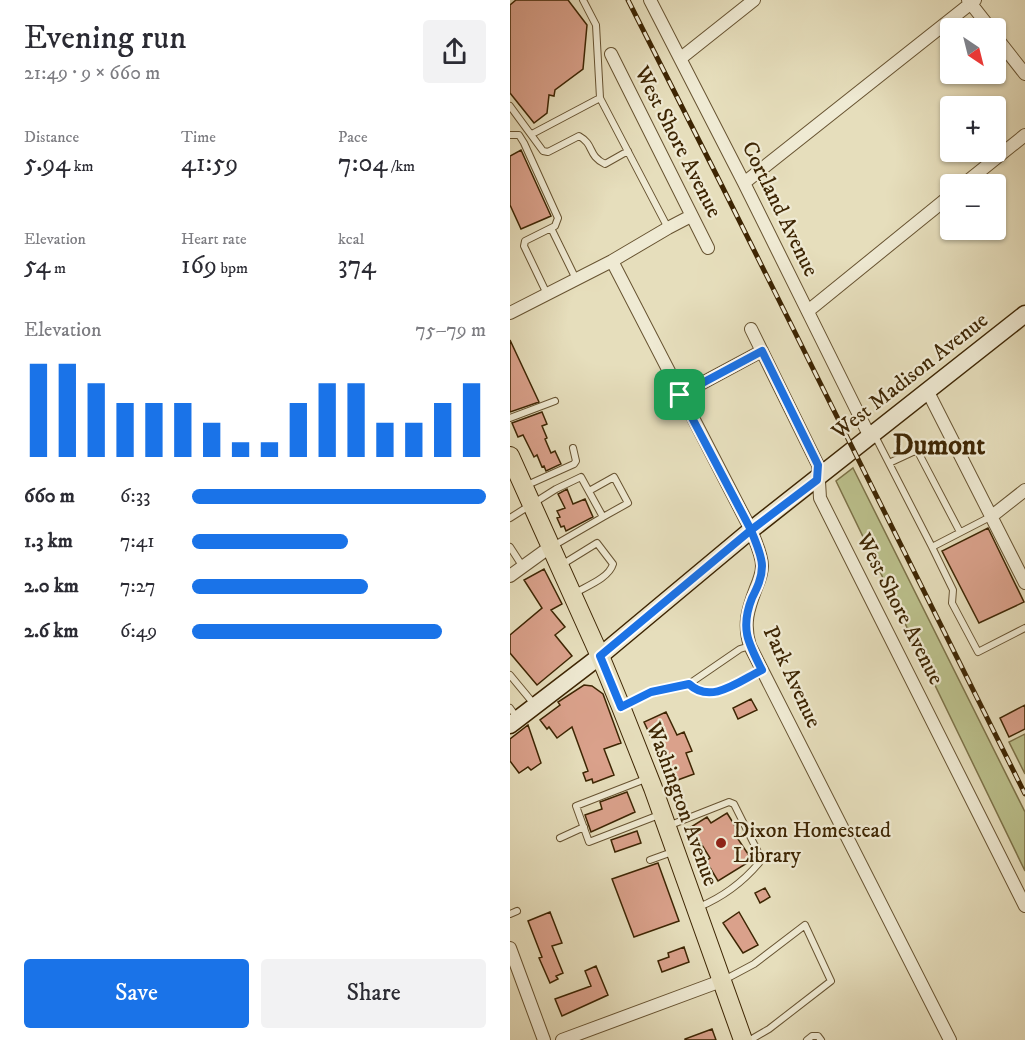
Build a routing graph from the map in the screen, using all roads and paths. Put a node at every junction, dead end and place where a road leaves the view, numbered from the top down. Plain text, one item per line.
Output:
1 (583, 0) edge
2 (650, 0) edge
3 (754, 0) edge
4 (971, 1) edge
5 (983, 18) edge
6 (1006, 49) edge
7 (611, 54) dead end
8 (681, 58) junction
9 (1025, 74) edge
10 (600, 98) junction
11 (510, 106) edge
12 (532, 134) junction
13 (510, 135) edge
14 (1025, 135) edge
15 (628, 151) junction
16 (976, 174) edge
17 (744, 183) junction
18 (940, 204) edge
19 (691, 216) junction
20 (550, 228) junction
21 (668, 228) junction
22 (708, 248) dead end
23 (612, 261) junction
24 (576, 279) junction
25 (547, 294) junction
26 (808, 311) junction
27 (510, 313) edge
28 (1025, 314) edge
29 (751, 329) dead end
30 (762, 351) junction
31 (928, 392) junction
32 (680, 395) junction
33 (555, 401) dead end
34 (510, 418) edge
35 (872, 436) junction
36 (573, 448) dead end
37 (510, 456) edge
38 (889, 463) junction
39 (817, 480) junction
40 (524, 487) junction
41 (1025, 490) edge
42 (589, 491) junction
43 (532, 506) junction
44 (992, 516) junction
45 (603, 517) junction
46 (510, 518) edge
47 (751, 530) junction
48 (960, 532) junction
49 (510, 547) edge
50 (550, 547) junction
51 (932, 547) junction
52 (523, 567) junction
53 (559, 567) junction
54 (510, 576) edge
55 (1025, 583) edge
56 (572, 595) junction
57 (1025, 628) edge
58 (750, 646) junction
59 (600, 656) junction
60 (762, 670) junction
61 (510, 675) edge
62 (689, 684) junction
63 (536, 707) junction
64 (621, 707) junction
65 (513, 718) edge
66 (649, 778) junction
67 (664, 820) junction
68 (584, 827) junction
69 (560, 837) dead end
70 (675, 851) junction
71 (650, 860) dead end
72 (1025, 906) edge
73 (695, 908) junction
74 (510, 948) edge
75 (721, 981) junction
76 (544, 1040) edge
77 (562, 1040) edge
78 (743, 1040) edge
79 (750, 1040) edge
80 (807, 1040) edge
81 (821, 1040) edge
82 (950, 1040) edge

1 - 10 lane
2 - 8 street, Cortland Avenue
3 - 8 street
4 - 5 street
4 - 17 street
6 - 9 street
7 - 19 street, West Shore Avenue
8 - 17 street, Cortland Avenue
10 - 12 lane
10 - 15 lane
11 - 12 lane
12 - 15 lane
13 - 20 lane
14 - 16 street
15 - 21 lane
17 - 26 street, Cortland Avenue
18 - 26 street
19 - 21 street
19 - 22 street, West Shore Avenue
20 - 24 lane
20 - 25 lane
21 - 23 street
23 - 24 street
23 - 32 street, Park Avenue
24 - 25 street
25 - 27 street
26 - 35 street, Cortland Avenue
28 - 31 main road, West Madison Avenue
29 - 30 street, West Shore Avenue
30 - 32 street
30 - 39 street, West Shore Avenue
31 - 35 main road, West Madison Avenue
31 - 44 street
32 - 47 street, Park Avenue
33 - 34 lane
35 - 38 lane
35 - 39 main road, West Madison Avenue
36 - 40 lane
37 - 40 main road, Washington Avenue
38 - 48 lane
38 - 51 lane
39 - 47 main road, West Madison Avenue
39 - 72 street, West Shore Avenue
40 - 43 main road, Washington Avenue
41 - 44 street
42 - 43 lane
42 - 45 lane
42 - 45 lane
43 - 46 lane
43 - 50 main road, Washington Avenue
44 - 48 lane
44 - 55 street
45 - 50 lane
47 - 58 street, Park Avenue
47 - 59 main road, West Madison Avenue
48 - 51 lane
49 - 52 lane
50 - 52 street
50 - 53 main road, Washington Avenue
51 - 57 lane
52 - 54 street
53 - 56 main road, Washington Avenue
53 - 56 lane
56 - 59 main road, Washington Avenue
58 - 60 street, Park Avenue
58 - 62 lane
59 - 63 main road, West Madison Avenue
59 - 64 main road, Washington Avenue
60 - 62 lane
60 - 82 street, Park Avenue
61 - 63 lane
62 - 64 lane
63 - 65 main road, West Madison Avenue
64 - 66 main road, Washington Avenue
66 - 67 main road, Washington Avenue
66 - 68 lane
67 - 68 lane
67 - 70 main road, Washington Avenue
67 - 73 lane
68 - 69 lane
70 - 71 lane
70 - 73 main road, Washington Avenue
73 - 75 main road, Washington Avenue
74 - 76 street
75 - 77 street
75 - 78 main road, Washington Avenue
75 - 79 lane
80 - 81 lane

